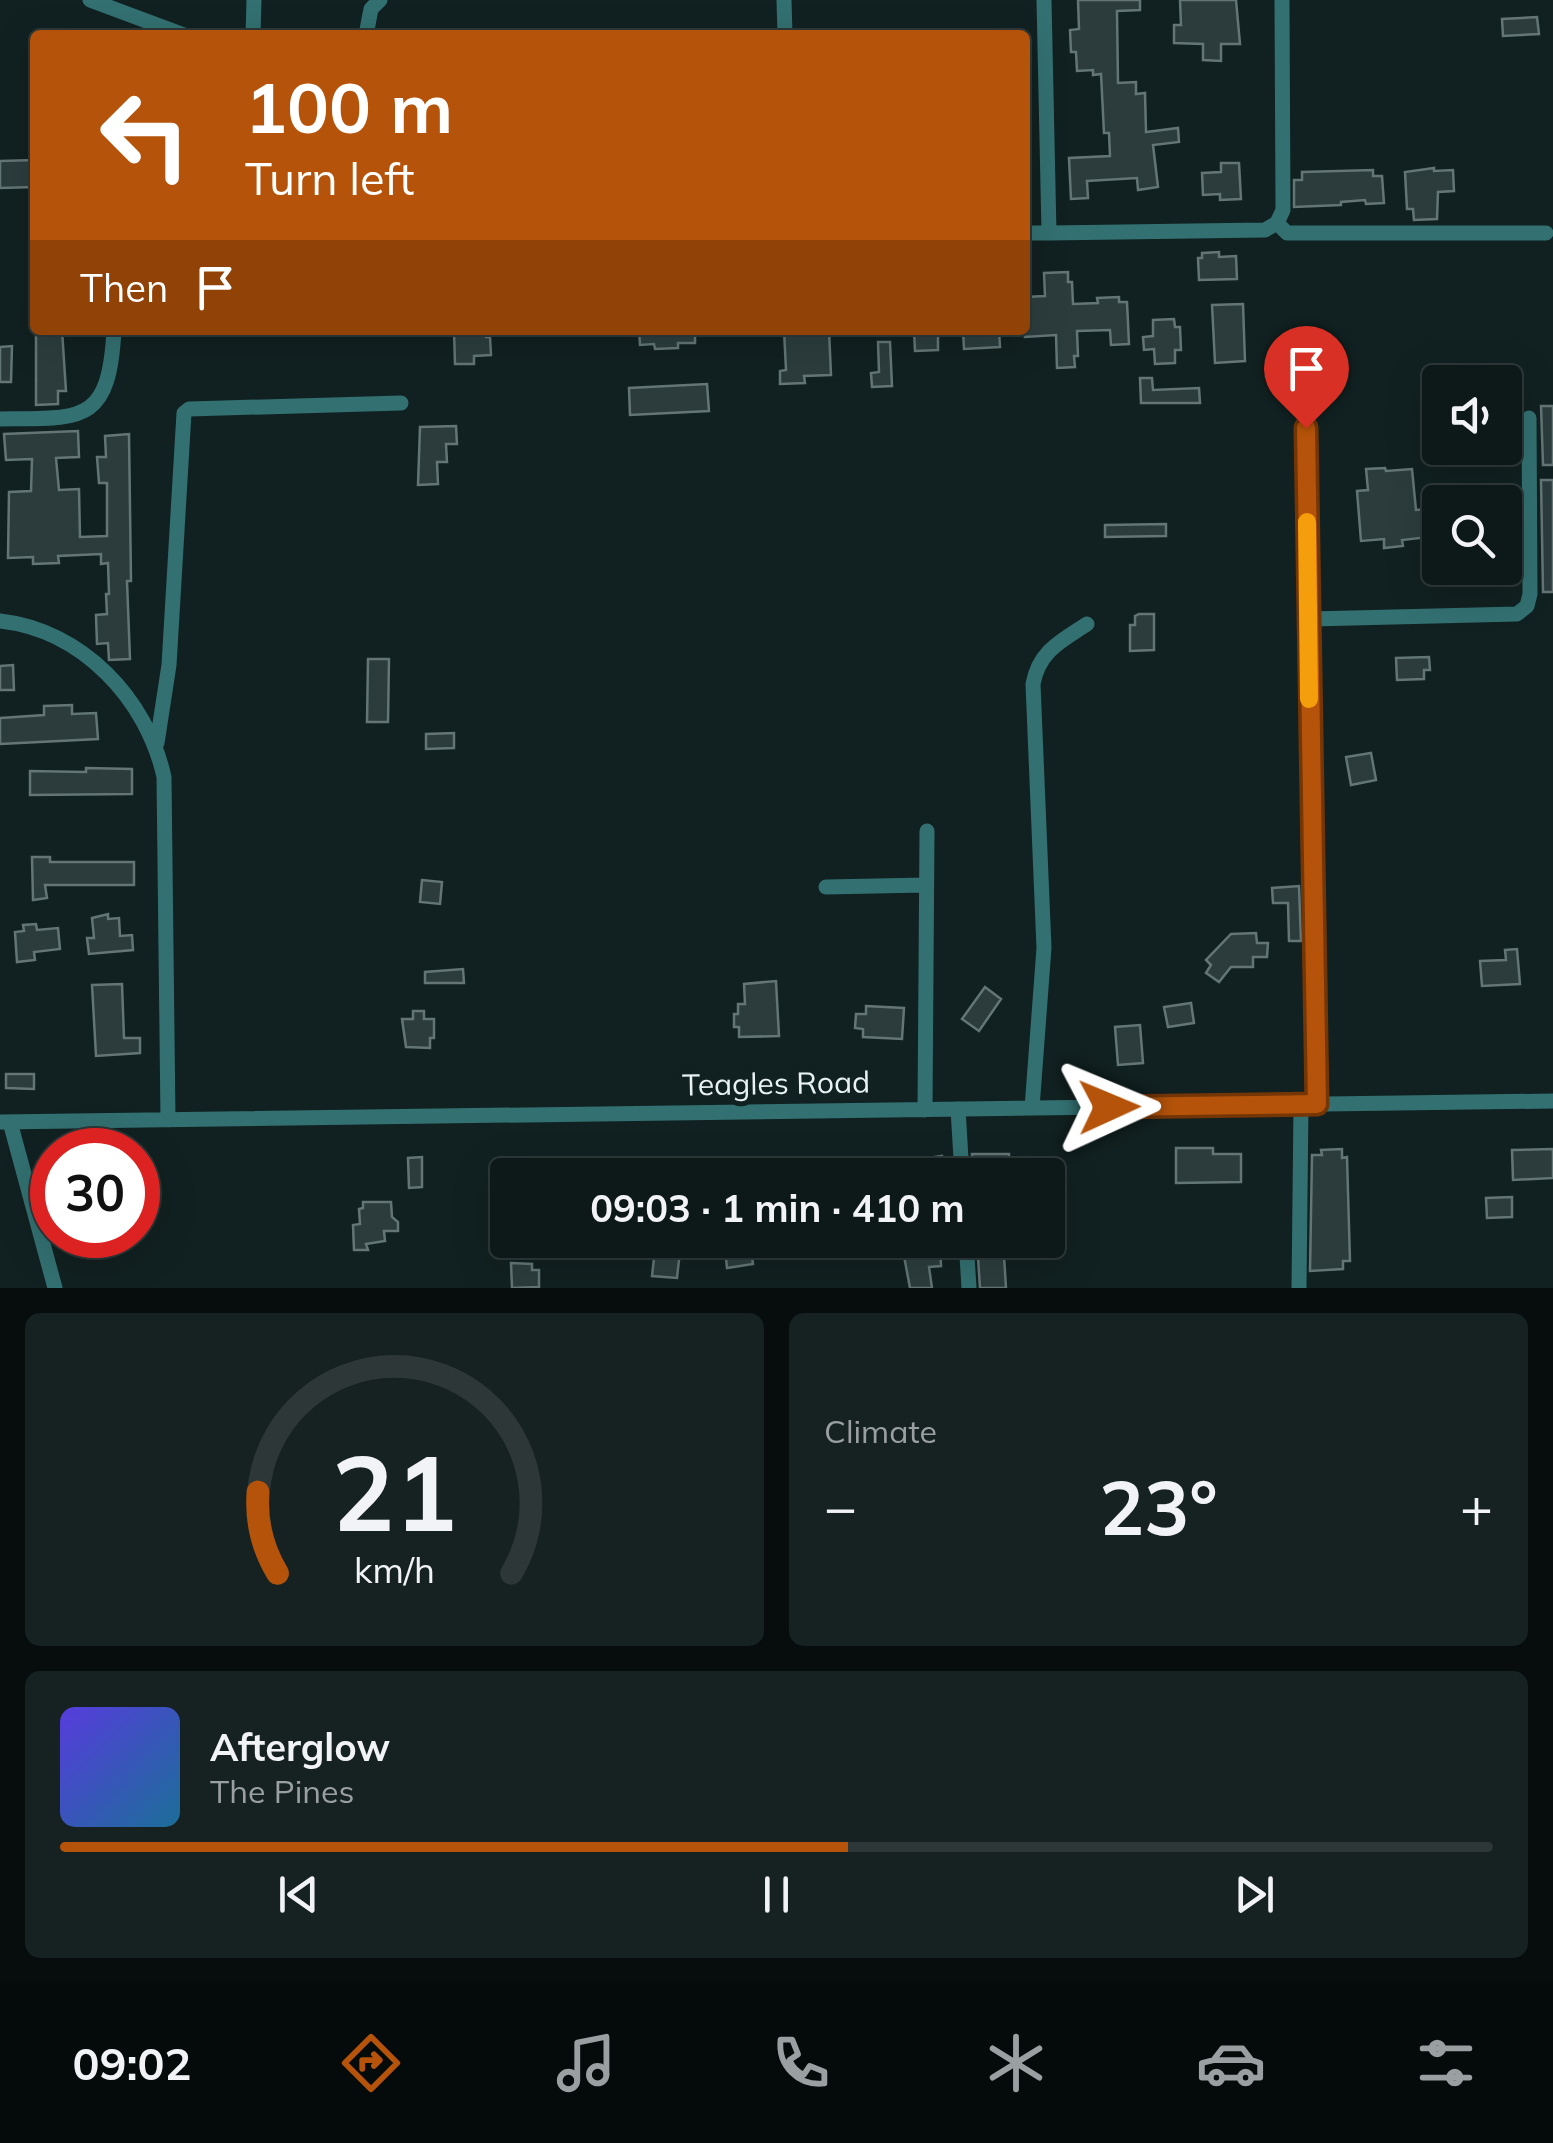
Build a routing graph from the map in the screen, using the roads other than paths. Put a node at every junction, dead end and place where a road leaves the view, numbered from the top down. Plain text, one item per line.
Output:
1 (90, 0) edge
2 (254, 0) edge
3 (380, 0) edge
4 (784, 0) edge
5 (1044, 0) edge
6 (1282, 0) edge
7 (171, 30) edge
8 (253, 30) edge
9 (367, 30) edge
10 (785, 30) edge
11 (1277, 224) junction
12 (1049, 233) junction
13 (1030, 234) edge
14 (1546, 234) dead end
15 (113, 335) edge
16 (401, 403) dead end
17 (1530, 418) dead end
18 (0, 419) edge
19 (1306, 428) dead end
20 (1308, 620) junction
21 (0, 622) edge
22 (1087, 624) dead end
23 (157, 743) junction
24 (926, 832) dead end
25 (926, 885) junction
26 (826, 886) dead end
27 (1553, 1101) edge
28 (1309, 1104) junction
29 (1032, 1108) junction
30 (958, 1109) junction
31 (925, 1110) junction
32 (168, 1120) junction
33 (5, 1122) edge
34 (961, 1158) edge
35 (967, 1258) edge
36 (55, 1288) edge
37 (969, 1288) edge
38 (1300, 1288) edge

1 - 7 street
2 - 8 street
3 - 9 street
4 - 10 street
5 - 12 street
6 - 11 street
11 - 12 street
11 - 14 street
12 - 13 street
15 - 18 street
16 - 23 street
17 - 20 street
19 - 20 street
20 - 28 street
21 - 23 street
22 - 29 street
23 - 32 street
24 - 25 street
25 - 26 street
25 - 31 street
27 - 28 street, Teagles Road
28 - 29 street, Teagles Road
28 - 38 street
29 - 30 street, Teagles Road
30 - 31 street, Teagles Road
30 - 34 street
31 - 32 street, Teagles Road
32 - 33 street, Teagles Road
33 - 36 street
35 - 37 street

